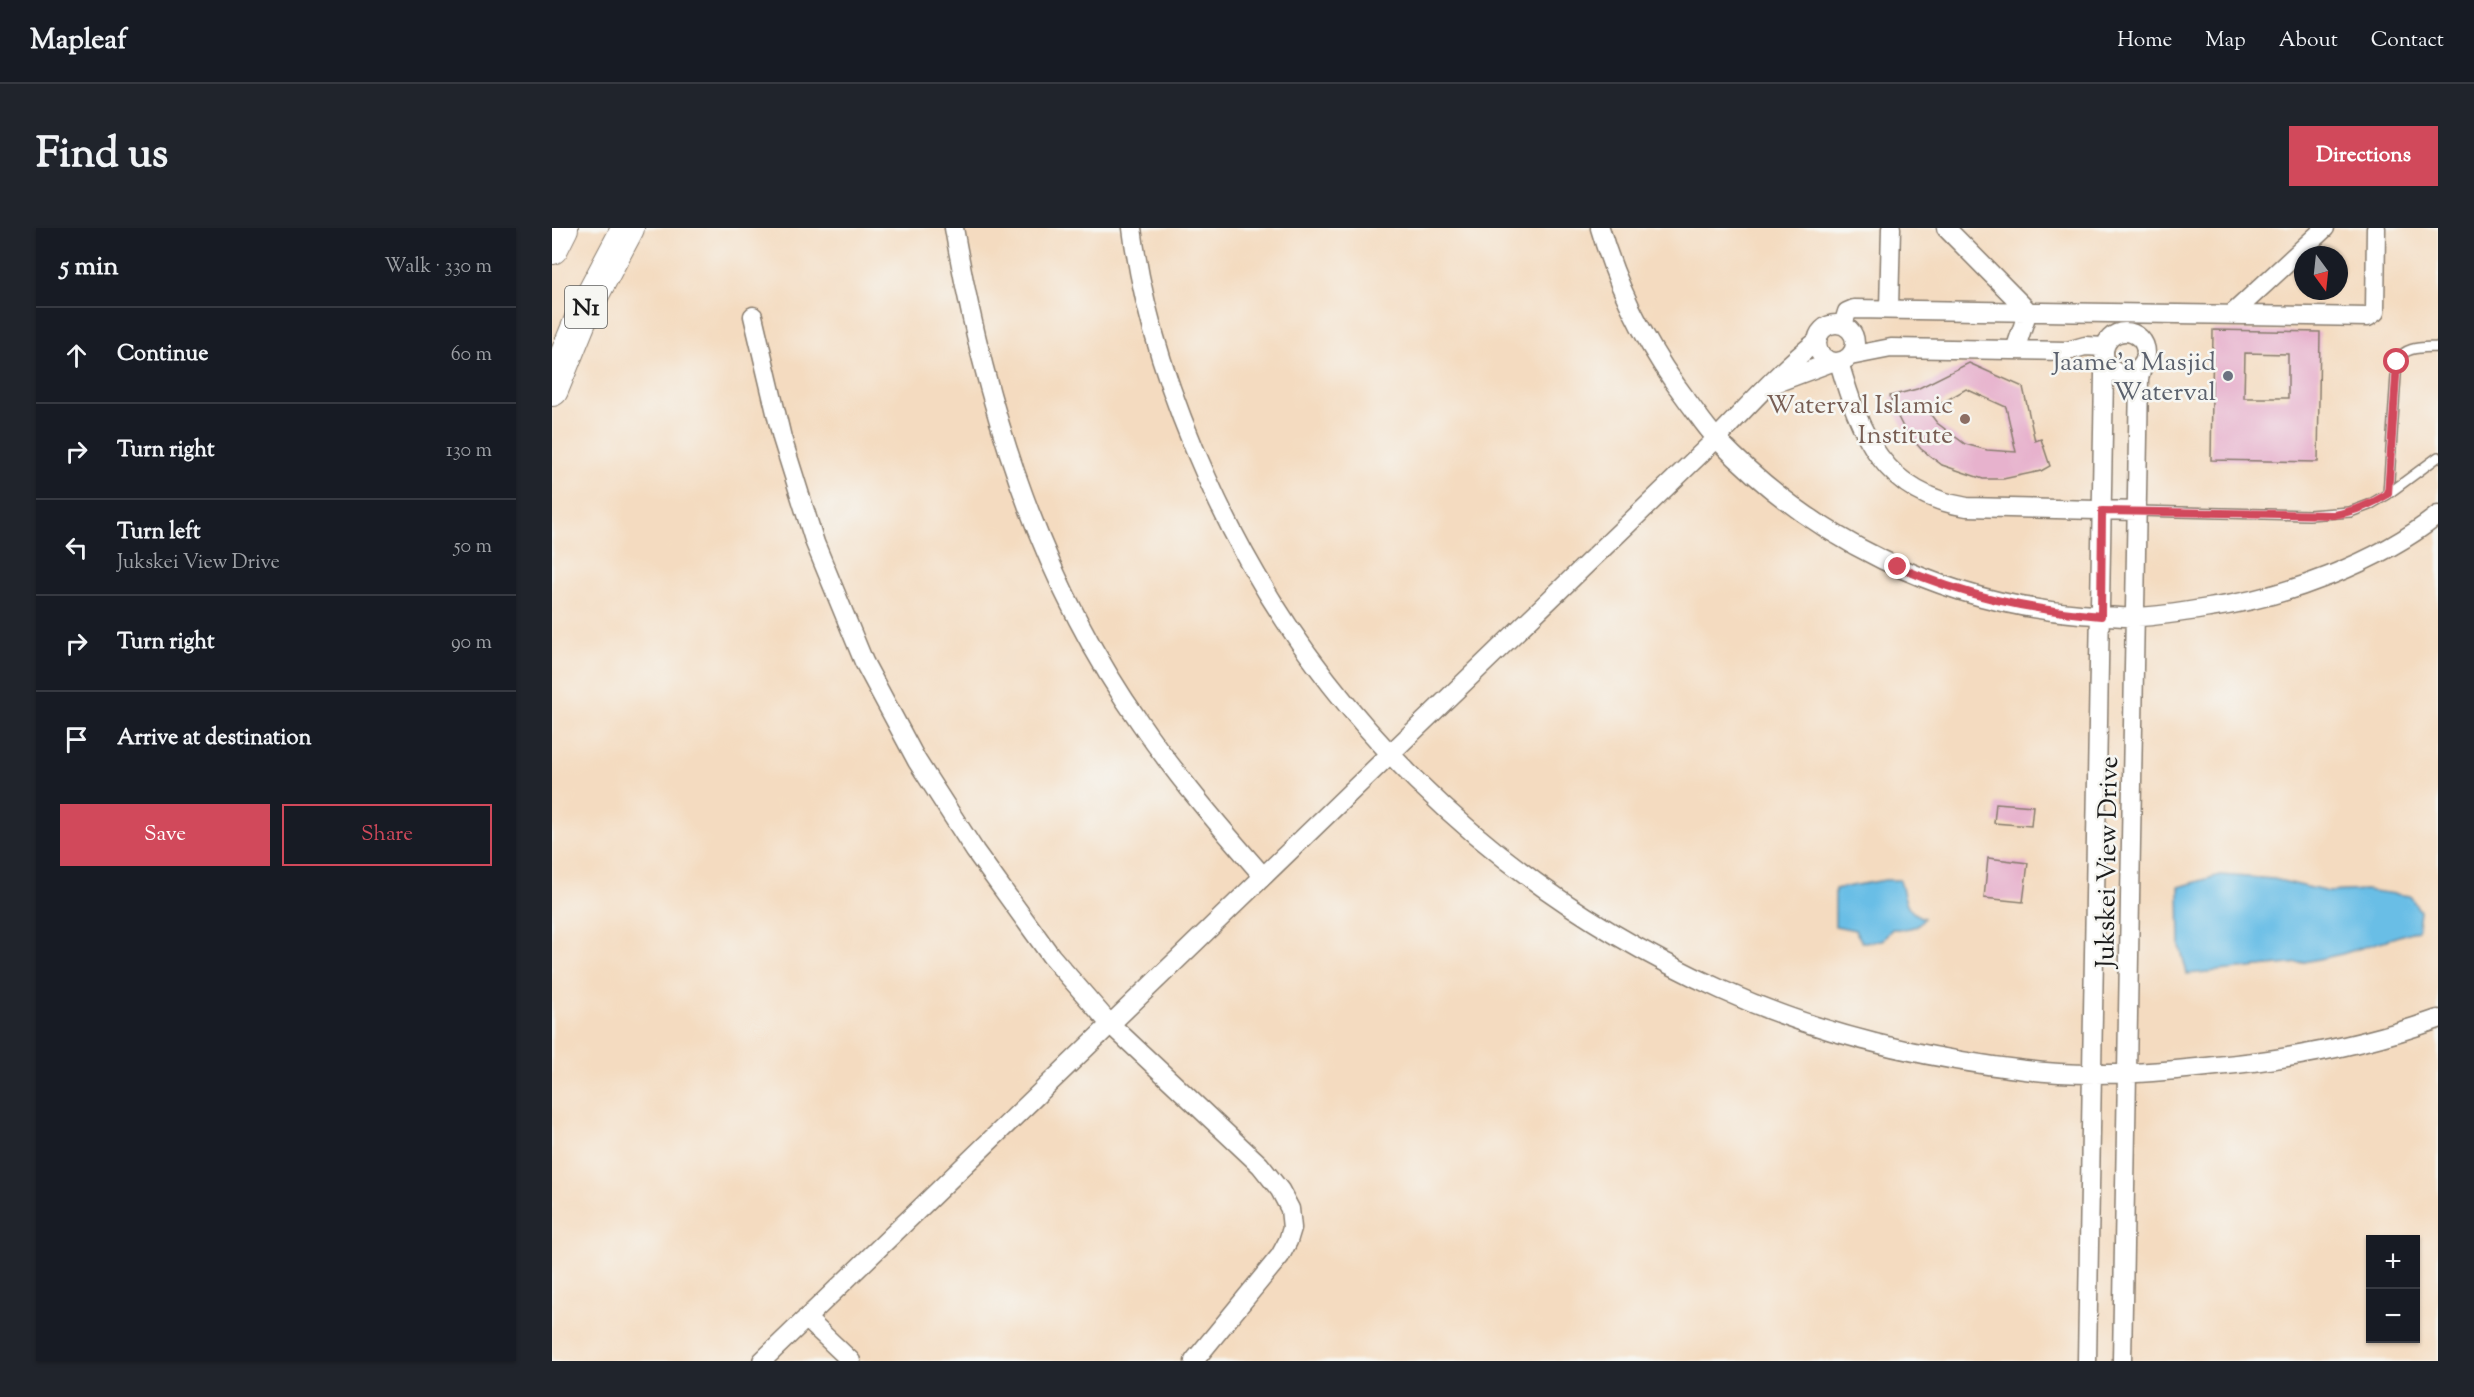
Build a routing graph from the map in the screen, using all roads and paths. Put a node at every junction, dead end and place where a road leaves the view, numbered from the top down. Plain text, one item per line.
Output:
1 (562, 228) edge
2 (628, 228) edge
3 (954, 228) edge
4 (1132, 228) edge
5 (1600, 228) edge
6 (1891, 228) edge
7 (1946, 228) edge
8 (2325, 228) edge
9 (2376, 228) edge
10 (552, 248) edge
11 (1889, 309) junction
12 (2028, 311) junction
13 (2110, 312) junction
14 (2140, 312) junction
15 (2231, 315) junction
16 (753, 316) dead end
17 (1849, 332) junction
18 (2140, 338) junction
19 (1817, 341) junction
20 (2438, 347) edge
21 (1891, 348) junction
22 (2015, 350) junction
23 (2109, 353) junction
24 (1840, 360) junction
25 (2143, 365) junction
26 (1768, 386) junction
27 (552, 390) edge
28 (1716, 439) junction
29 (2438, 457) edge
30 (2388, 494) junction
31 (2102, 511) junction
32 (2137, 511) junction
33 (2438, 515) edge
34 (2101, 616) junction
35 (2136, 617) junction
36 (1391, 756) junction
37 (1263, 876) junction
38 (2438, 1019) edge
39 (1109, 1023) junction
40 (2092, 1074) junction
41 (2127, 1075) junction
42 (806, 1318) junction
43 (762, 1361) edge
44 (851, 1361) edge
45 (1194, 1361) edge
46 (2087, 1361) edge
47 (2122, 1361) edge

1 - 10 highway
2 - 27 highway, N1
3 - 37 street
4 - 36 street
5 - 28 street
6 - 11 street
7 - 12 street
8 - 15 street
9 - 15 street
11 - 12 street
11 - 17 street
12 - 13 street
12 - 22 street
13 - 14 street
13 - 23 street, Jukskei View Drive
14 - 15 street
14 - 18 street
16 - 39 street
17 - 19 street
17 - 21 street
17 - 24 street
18 - 23 street
18 - 25 street
19 - 24 street
19 - 26 street
20 - 30 lane
21 - 22 street
21 - 24 street
22 - 23 street
23 - 25 street
23 - 31 street, Jukskei View Drive
24 - 26 street
24 - 31 street
25 - 32 street, Jukskei View Drive
26 - 28 street
28 - 34 street
28 - 36 street
29 - 30 lane
30 - 32 lane
31 - 32 street
31 - 34 street, Jukskei View Drive
32 - 35 street, Jukskei View Drive
33 - 35 street
34 - 35 street
34 - 40 street, Jukskei View Drive
35 - 41 street, Jukskei View Drive
36 - 37 street
36 - 40 street
37 - 39 street
38 - 41 street
39 - 42 street
39 - 45 street
40 - 41 street
40 - 46 street, Jukskei View Drive
41 - 47 street, Jukskei View Drive
42 - 43 street
42 - 44 street

